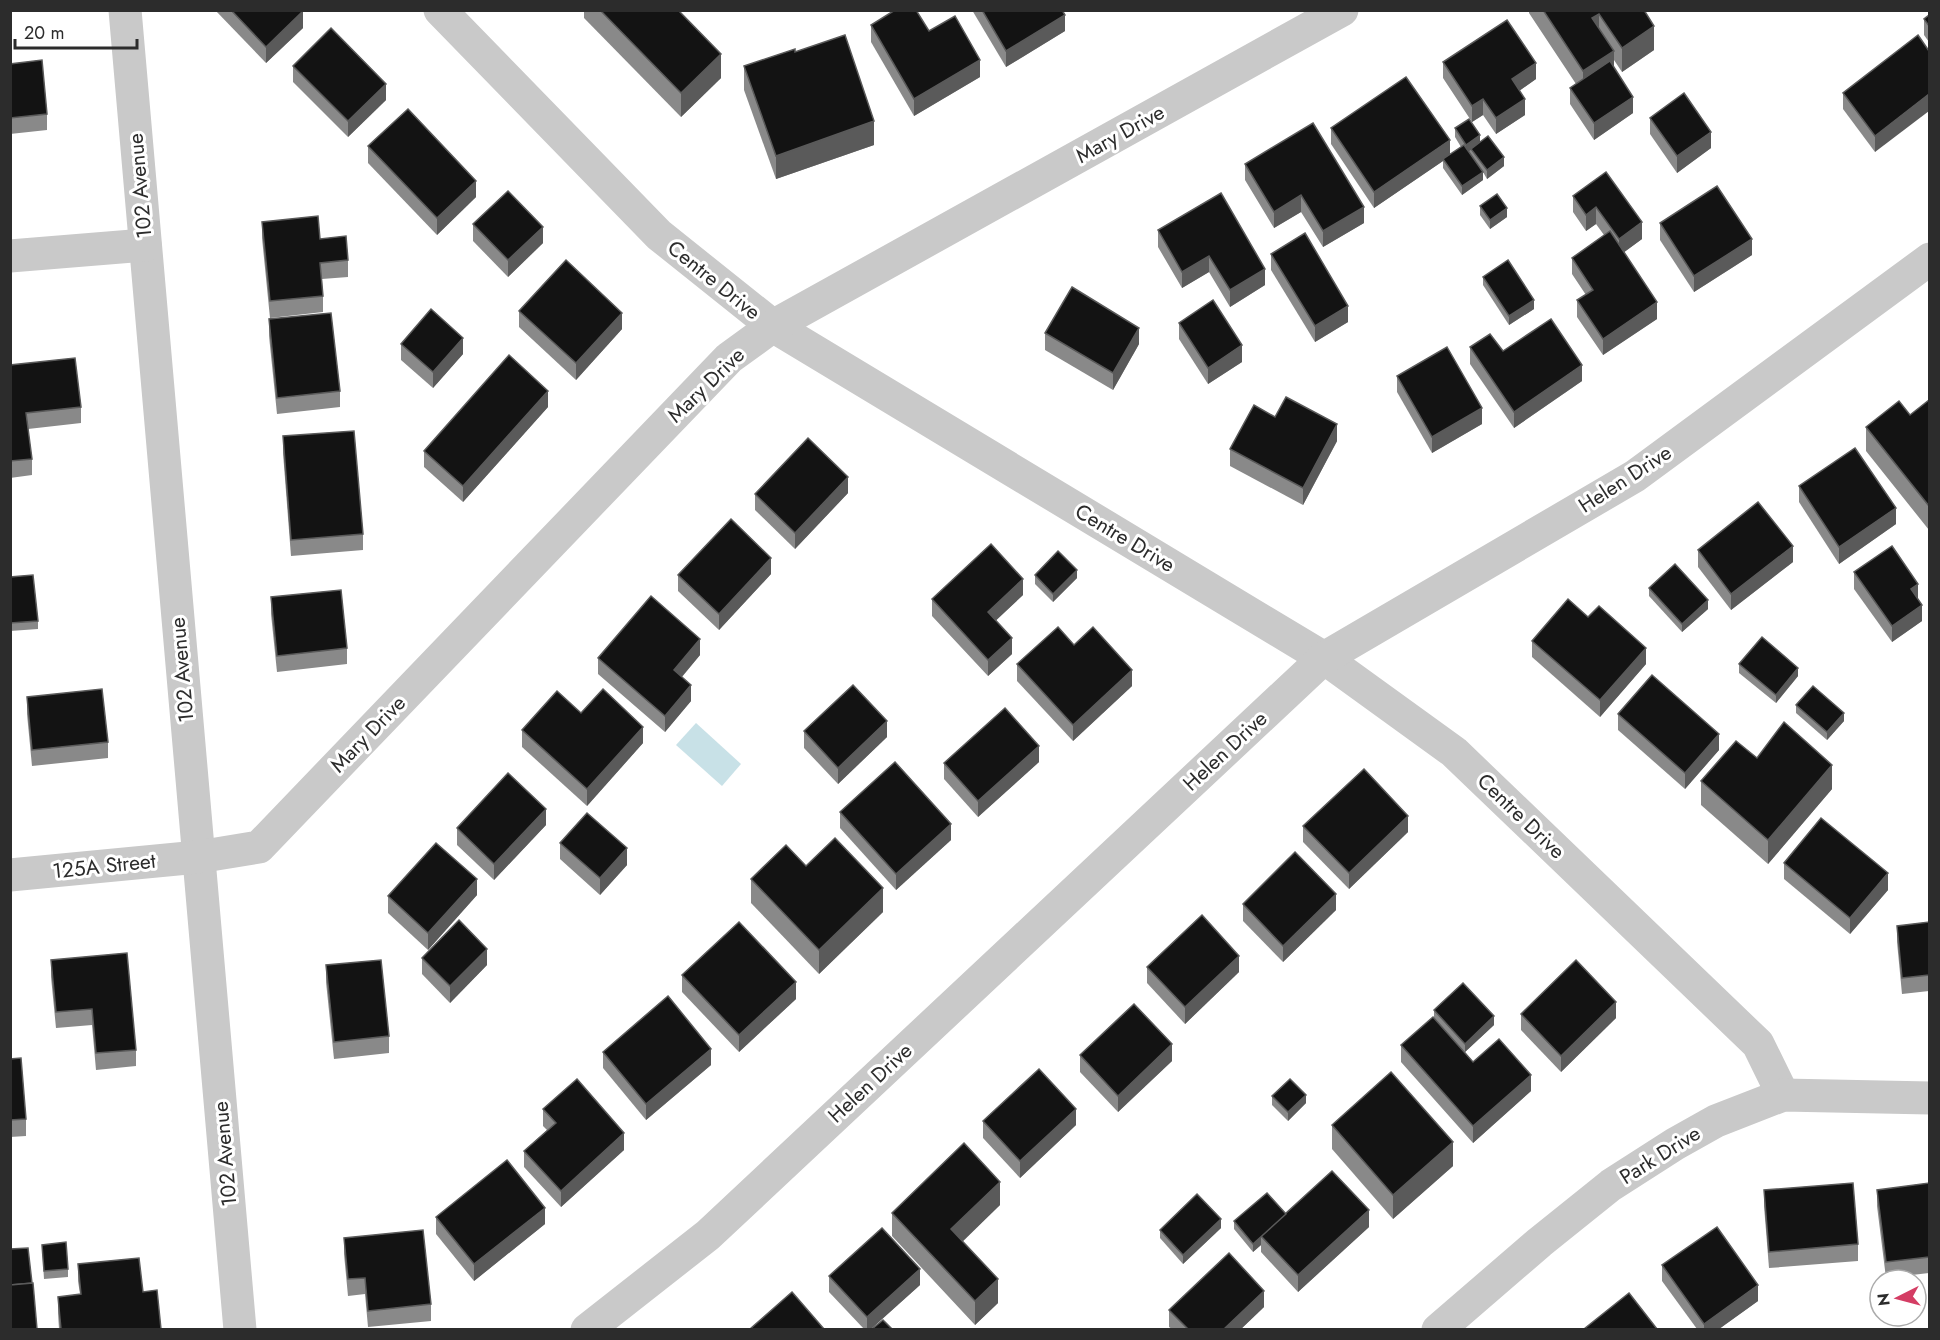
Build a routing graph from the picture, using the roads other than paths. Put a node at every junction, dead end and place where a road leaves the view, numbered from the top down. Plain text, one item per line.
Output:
1 (125, 10) edge
2 (440, 10) edge
3 (1342, 10) edge
4 (145, 245) junction
5 (10, 256) edge
6 (1929, 260) edge
7 (773, 326) junction
8 (1324, 658) junction
9 (198, 857) junction
10 (10, 875) edge
11 (1783, 1095) junction
12 (1929, 1098) edge
13 (240, 1329) edge
14 (587, 1329) edge
15 (1438, 1329) edge

1 - 4 street, 102 Avenue
2 - 7 street, Centre Drive
3 - 7 street, Mary Drive
4 - 5 street
4 - 9 street, 102 Avenue
6 - 8 street, Helen Drive
7 - 8 street, Centre Drive
7 - 9 street, Mary Drive
8 - 11 street, Centre Drive
8 - 14 street, Helen Drive
9 - 10 street, 125A Street
9 - 13 street, 102 Avenue
11 - 12 street, Park Drive
11 - 15 street, Park Drive

